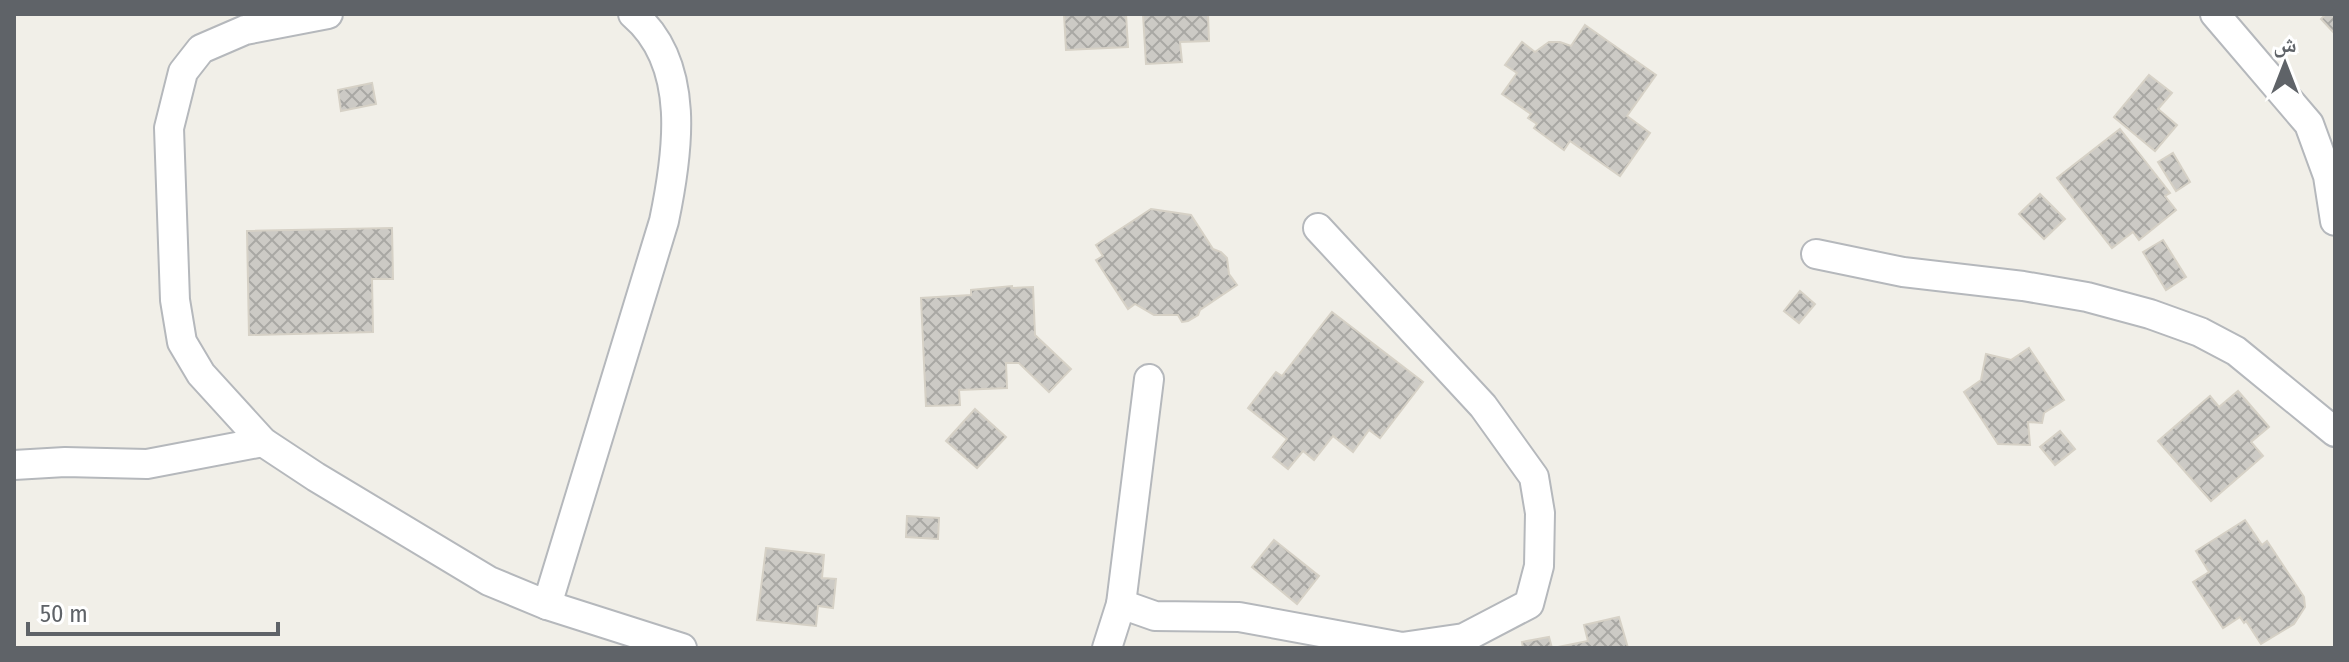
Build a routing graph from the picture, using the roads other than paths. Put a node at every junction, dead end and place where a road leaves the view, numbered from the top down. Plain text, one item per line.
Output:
1 (328, 14) edge
2 (633, 14) edge
3 (2215, 14) edge
4 (2335, 221) edge
5 (1318, 228) dead end
6 (1816, 254) dead end
7 (1149, 379) dead end
8 (2335, 432) edge
9 (263, 442) junction
10 (14, 465) edge
11 (1121, 604) junction
12 (547, 605) junction
13 (682, 648) edge
14 (1107, 648) edge

1 - 9 street
2 - 12 street
3 - 4 street
5 - 11 street
6 - 8 street
7 - 11 street
9 - 10 street
9 - 12 street
11 - 14 street
12 - 13 street

